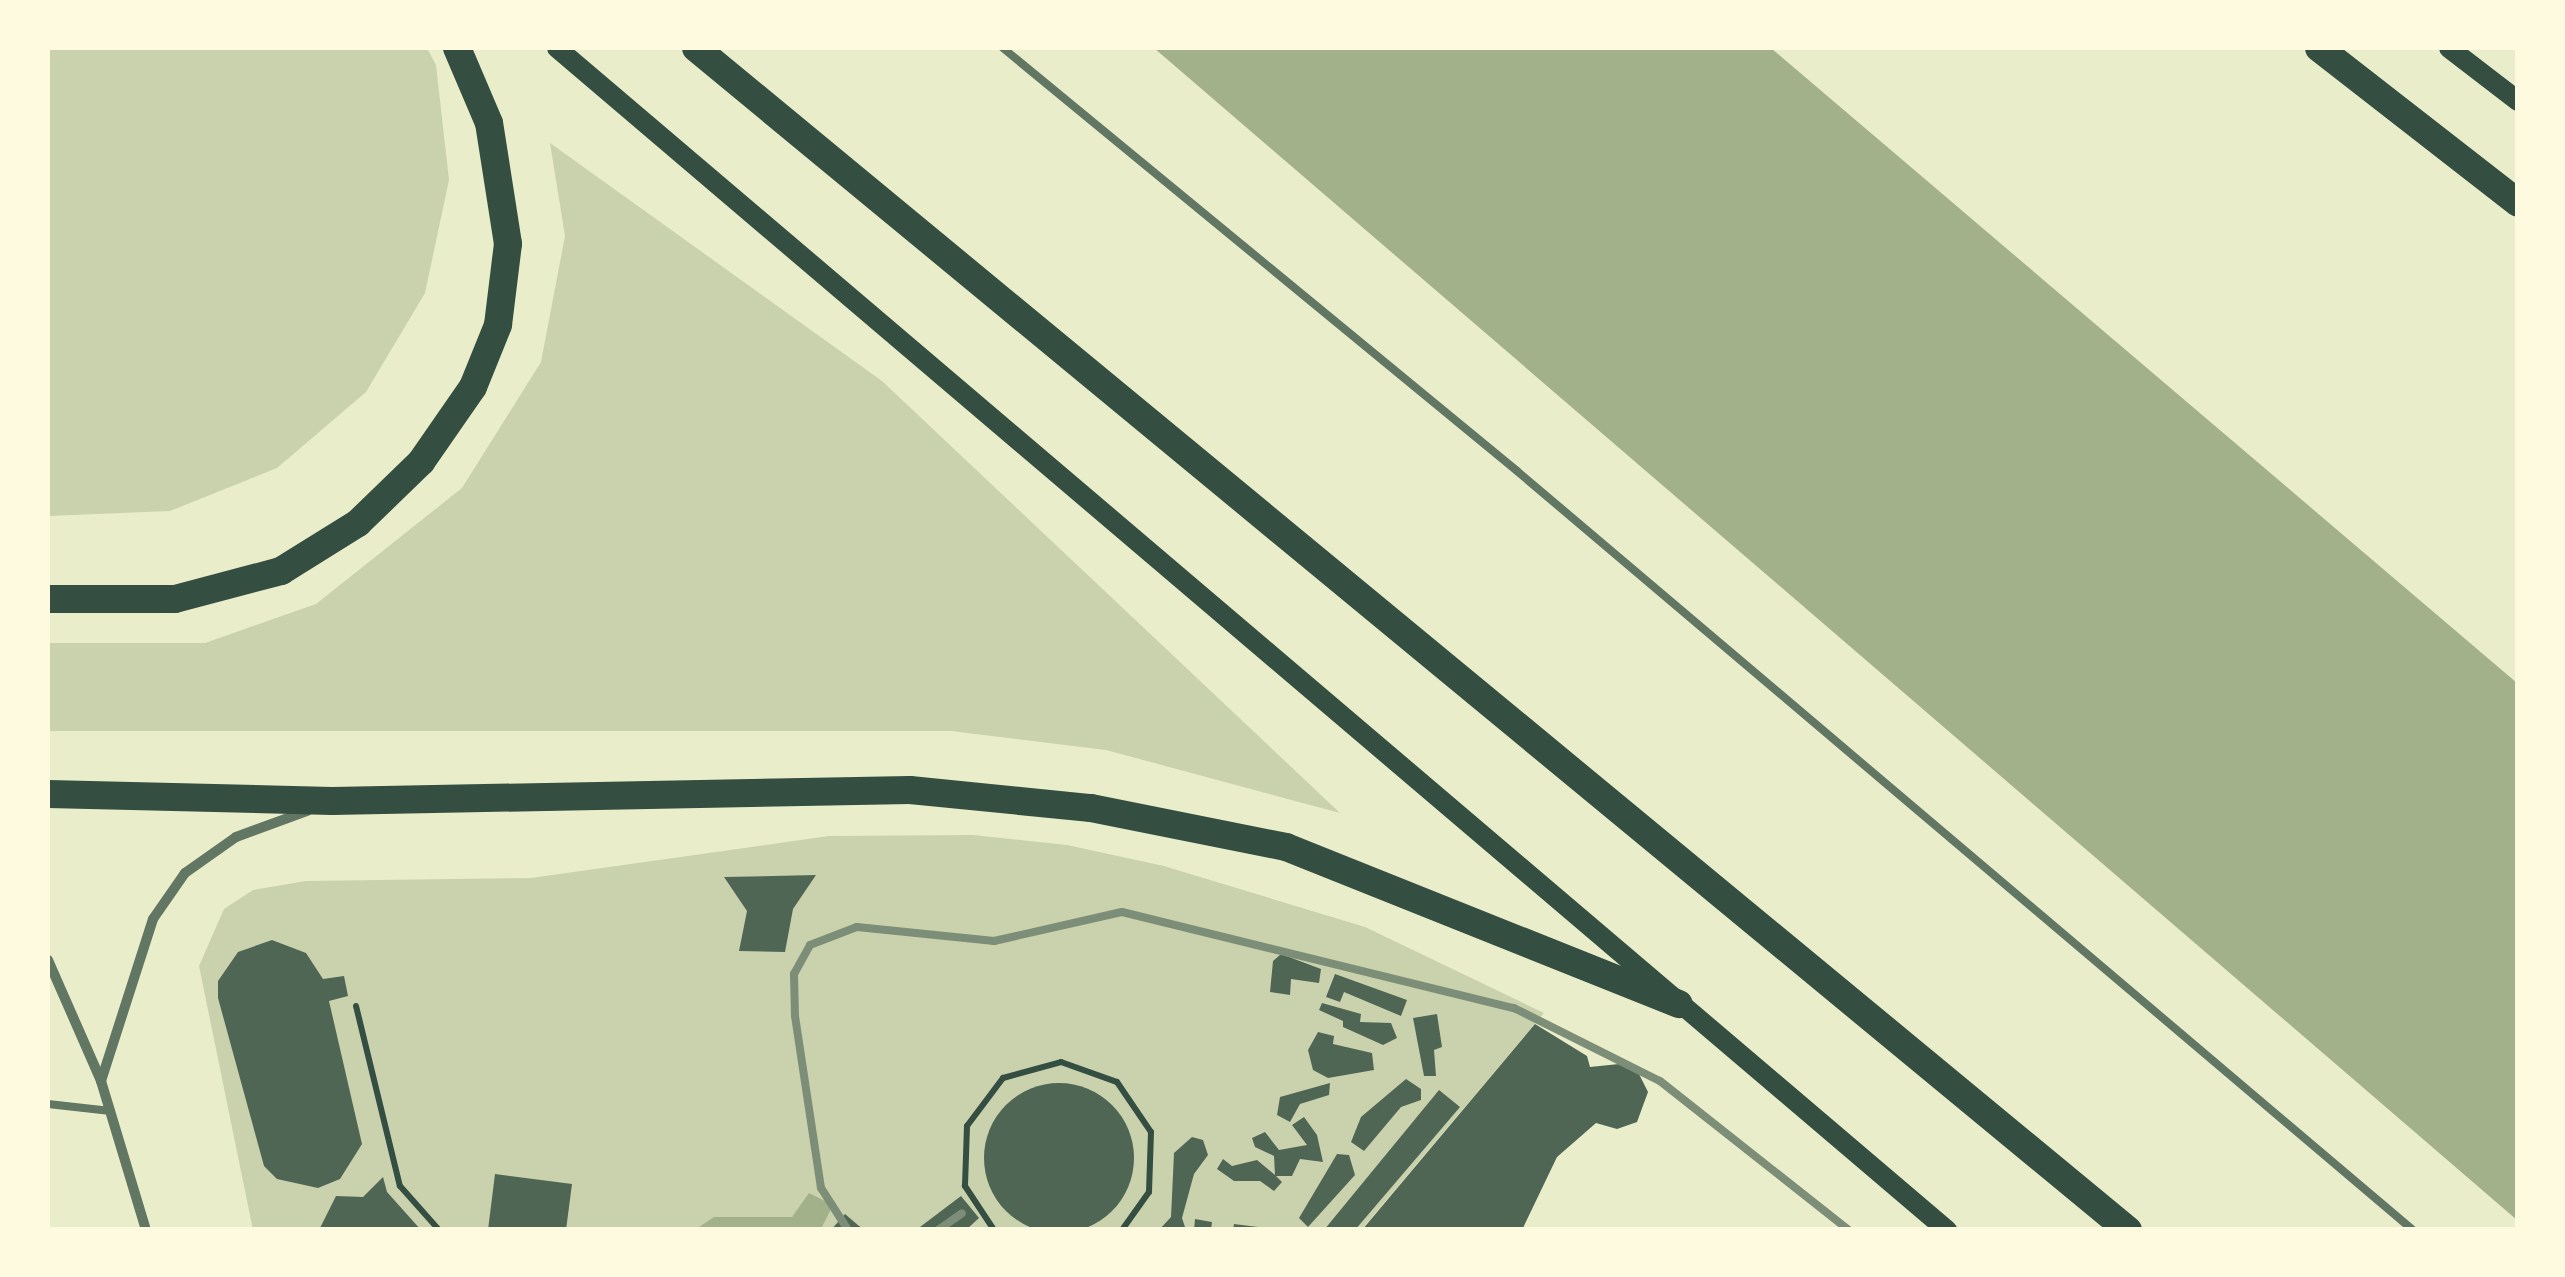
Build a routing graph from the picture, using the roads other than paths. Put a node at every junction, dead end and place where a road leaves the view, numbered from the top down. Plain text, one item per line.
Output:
1 (457, 48) edge
2 (557, 48) edge
3 (696, 48) edge
4 (1003, 48) edge
5 (2319, 48) edge
6 (2449, 48) edge
7 (2518, 101) edge
8 (2518, 203) edge
9 (48, 599) edge
10 (48, 794) edge
11 (332, 801) junction
12 (48, 960) edge
13 (1678, 1004) junction
14 (101, 1081) junction
15 (48, 1104) edge
16 (111, 1111) junction
17 (146, 1230) edge
18 (1947, 1230) edge
19 (2128, 1230) edge
20 (2413, 1230) edge

1 - 9 highway
2 - 13 main road
3 - 19 highway
4 - 20 lane
5 - 8 highway
6 - 7 main road
10 - 11 highway
11 - 13 highway
11 - 14 street
12 - 14 street
13 - 18 main road
14 - 16 street
15 - 16 lane
16 - 17 street

